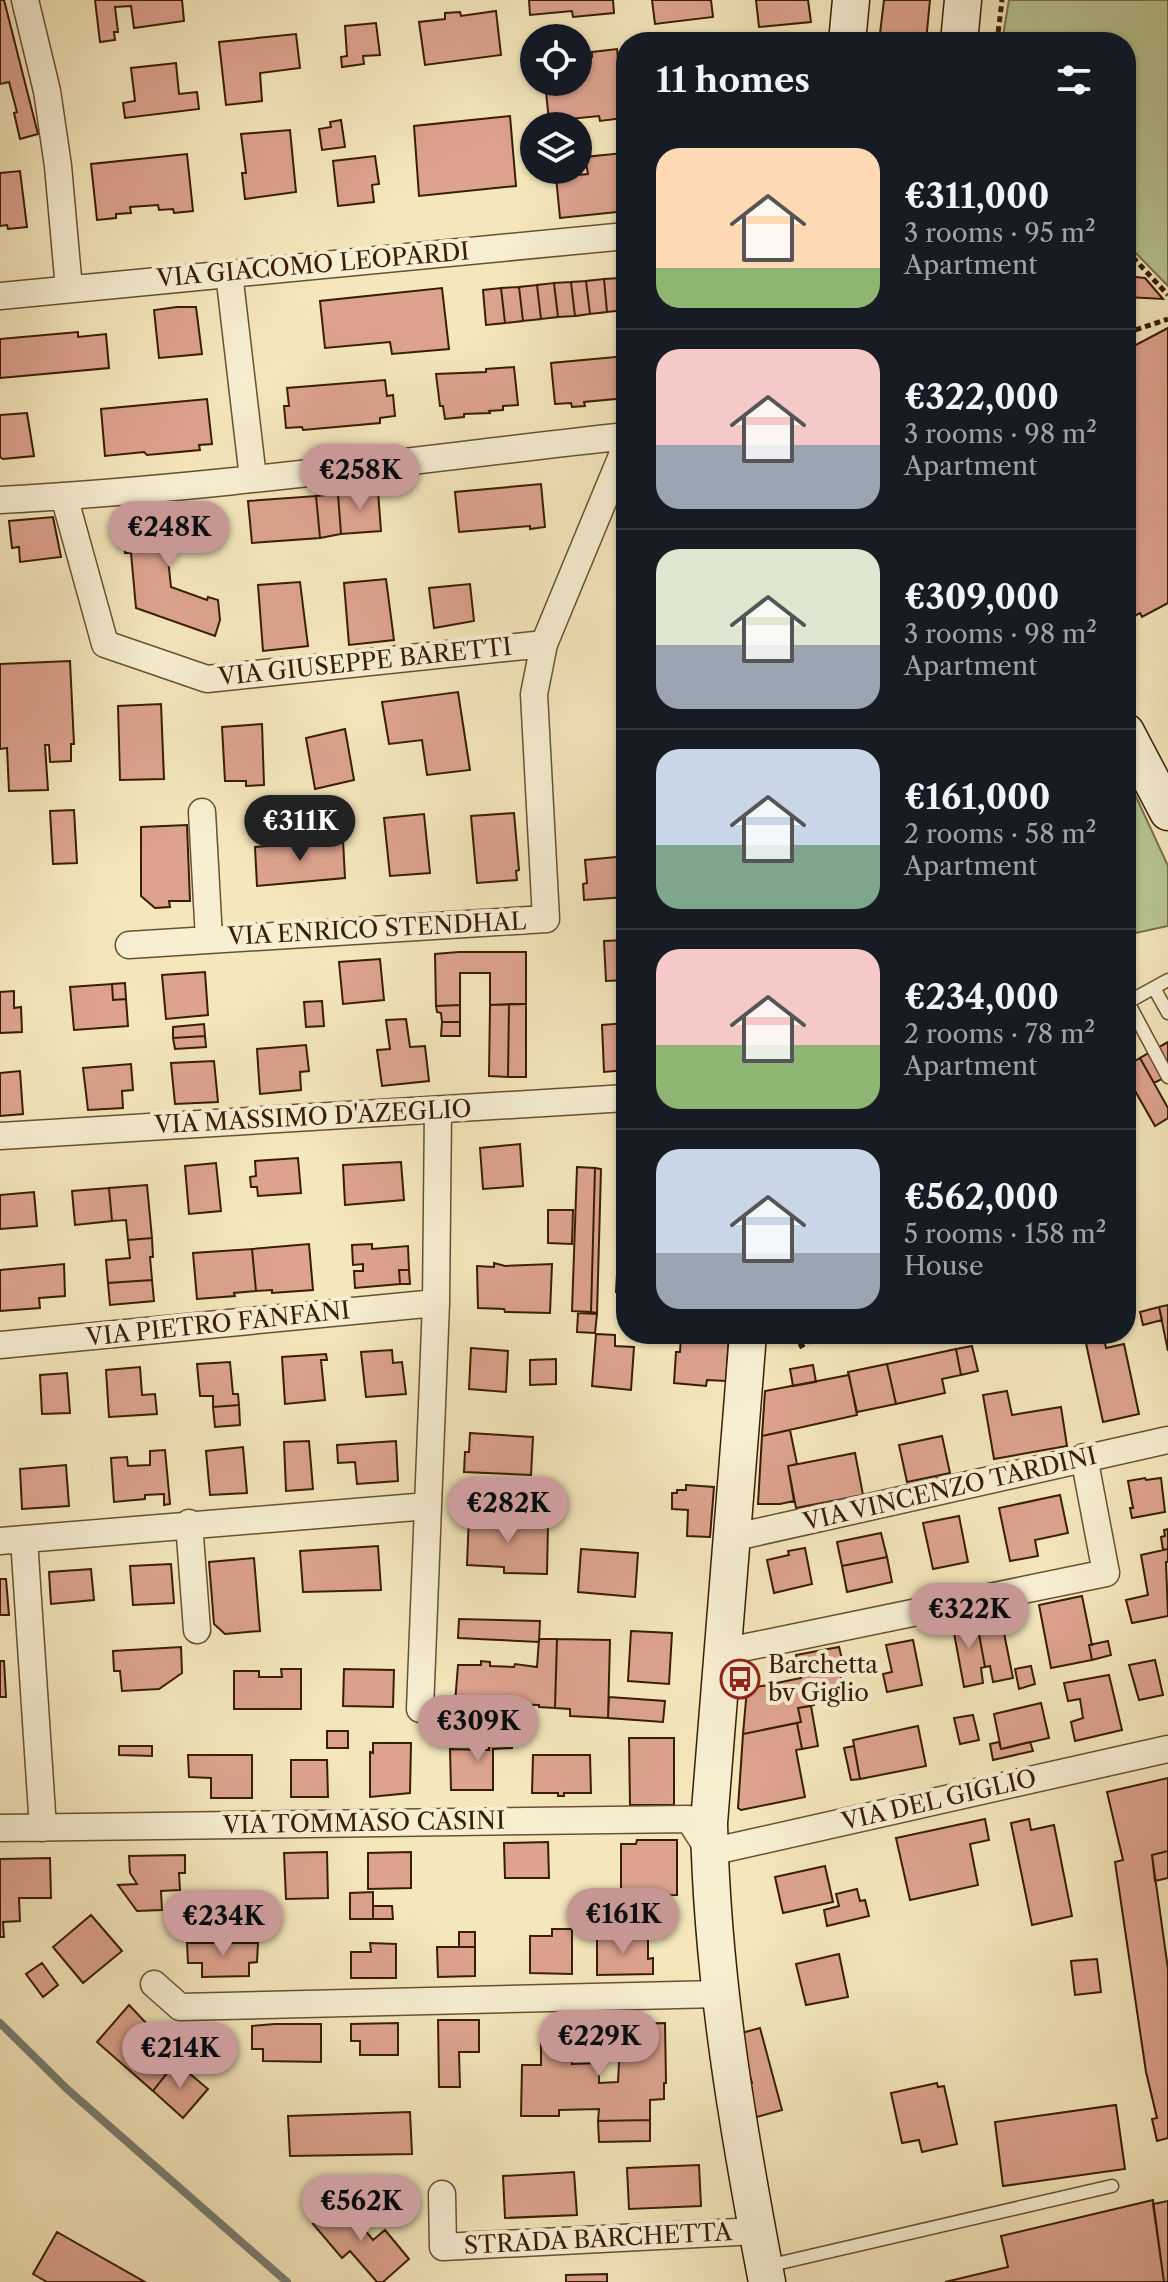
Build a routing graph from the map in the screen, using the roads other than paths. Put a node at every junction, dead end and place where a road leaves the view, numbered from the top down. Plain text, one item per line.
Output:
1 (25, 0) edge
2 (851, 0) edge
3 (963, 0) edge
4 (848, 32) edge
5 (960, 32) edge
6 (616, 237) edge
7 (229, 273) junction
8 (69, 289) junction
9 (0, 296) edge
10 (616, 437) edge
11 (616, 470) edge
12 (253, 478) junction
13 (64, 496) junction
14 (0, 500) edge
15 (544, 644) junction
16 (1136, 759) edge
17 (202, 812) dead end
18 (1168, 812) edge
19 (209, 939) junction
20 (129, 945) dead end
21 (1168, 980) edge
22 (1154, 988) junction
23 (1136, 998) edge
24 (1168, 1013) edge
25 (1136, 1017) edge
26 (1168, 1077) edge
27 (616, 1099) edge
28 (438, 1110) junction
29 (0, 1136) edge
30 (436, 1303) junction
31 (747, 1344) edge
32 (0, 1345) edge
33 (1168, 1440) edge
34 (1084, 1457) junction
35 (428, 1506) junction
36 (189, 1523) junction
37 (731, 1538) junction
38 (12, 1540) edge
39 (197, 1630) dead end
40 (723, 1652) junction
41 (420, 1709) dead end
42 (1168, 1749) edge
43 (0, 1828) edge
44 (43, 1828) junction
45 (710, 1852) junction
46 (154, 1984) dead end
47 (719, 1994) junction
48 (1112, 2186) dead end
49 (442, 2194) dead end
50 (757, 2231) junction
51 (765, 2274) edge

1 - 8 street
2 - 4 street
3 - 5 street
6 - 7 street, VIA GIACOMO LEOPARDI
7 - 8 street, VIA GIACOMO LEOPARDI
7 - 12 street
8 - 9 street, VIA GIACOMO LEOPARDI
10 - 12 street
11 - 15 street
12 - 13 street
13 - 14 street
13 - 15 street, VIA GIUSEPPE BARETTI
15 - 19 street, VIA ENRICO STENDHAL
16 - 18 street
17 - 19 street, VIA ENRICO STENDHAL
19 - 20 street, VIA ENRICO STENDHAL
21 - 22 lane
22 - 23 lane
22 - 24 lane
25 - 26 lane
27 - 28 street, VIA MASSIMO D'AZEGLIO
28 - 29 street, VIA MASSIMO D'AZEGLIO
28 - 30 street
30 - 32 street, VIA PIETRO FANFANI
30 - 35 street
31 - 37 street, STRADA BARCHETTA
33 - 34 street, VIA VINCENZO TARDINI
34 - 37 street, VIA VINCENZO TARDINI
34 - 40 street
35 - 36 street
35 - 41 street
36 - 38 street
36 - 39 street
37 - 40 street, STRADA BARCHETTA
38 - 44 street
40 - 45 street, STRADA BARCHETTA
42 - 45 street, VIA DEL GIGLIO
43 - 44 street, VIA TOMMASO CASINI
44 - 45 street, VIA TOMMASO CASINI
45 - 47 street, STRADA BARCHETTA
46 - 47 street
47 - 50 street, STRADA BARCHETTA
48 - 51 lane
49 - 50 street, STRADA BARCHETTA
50 - 51 street, STRADA BARCHETTA

